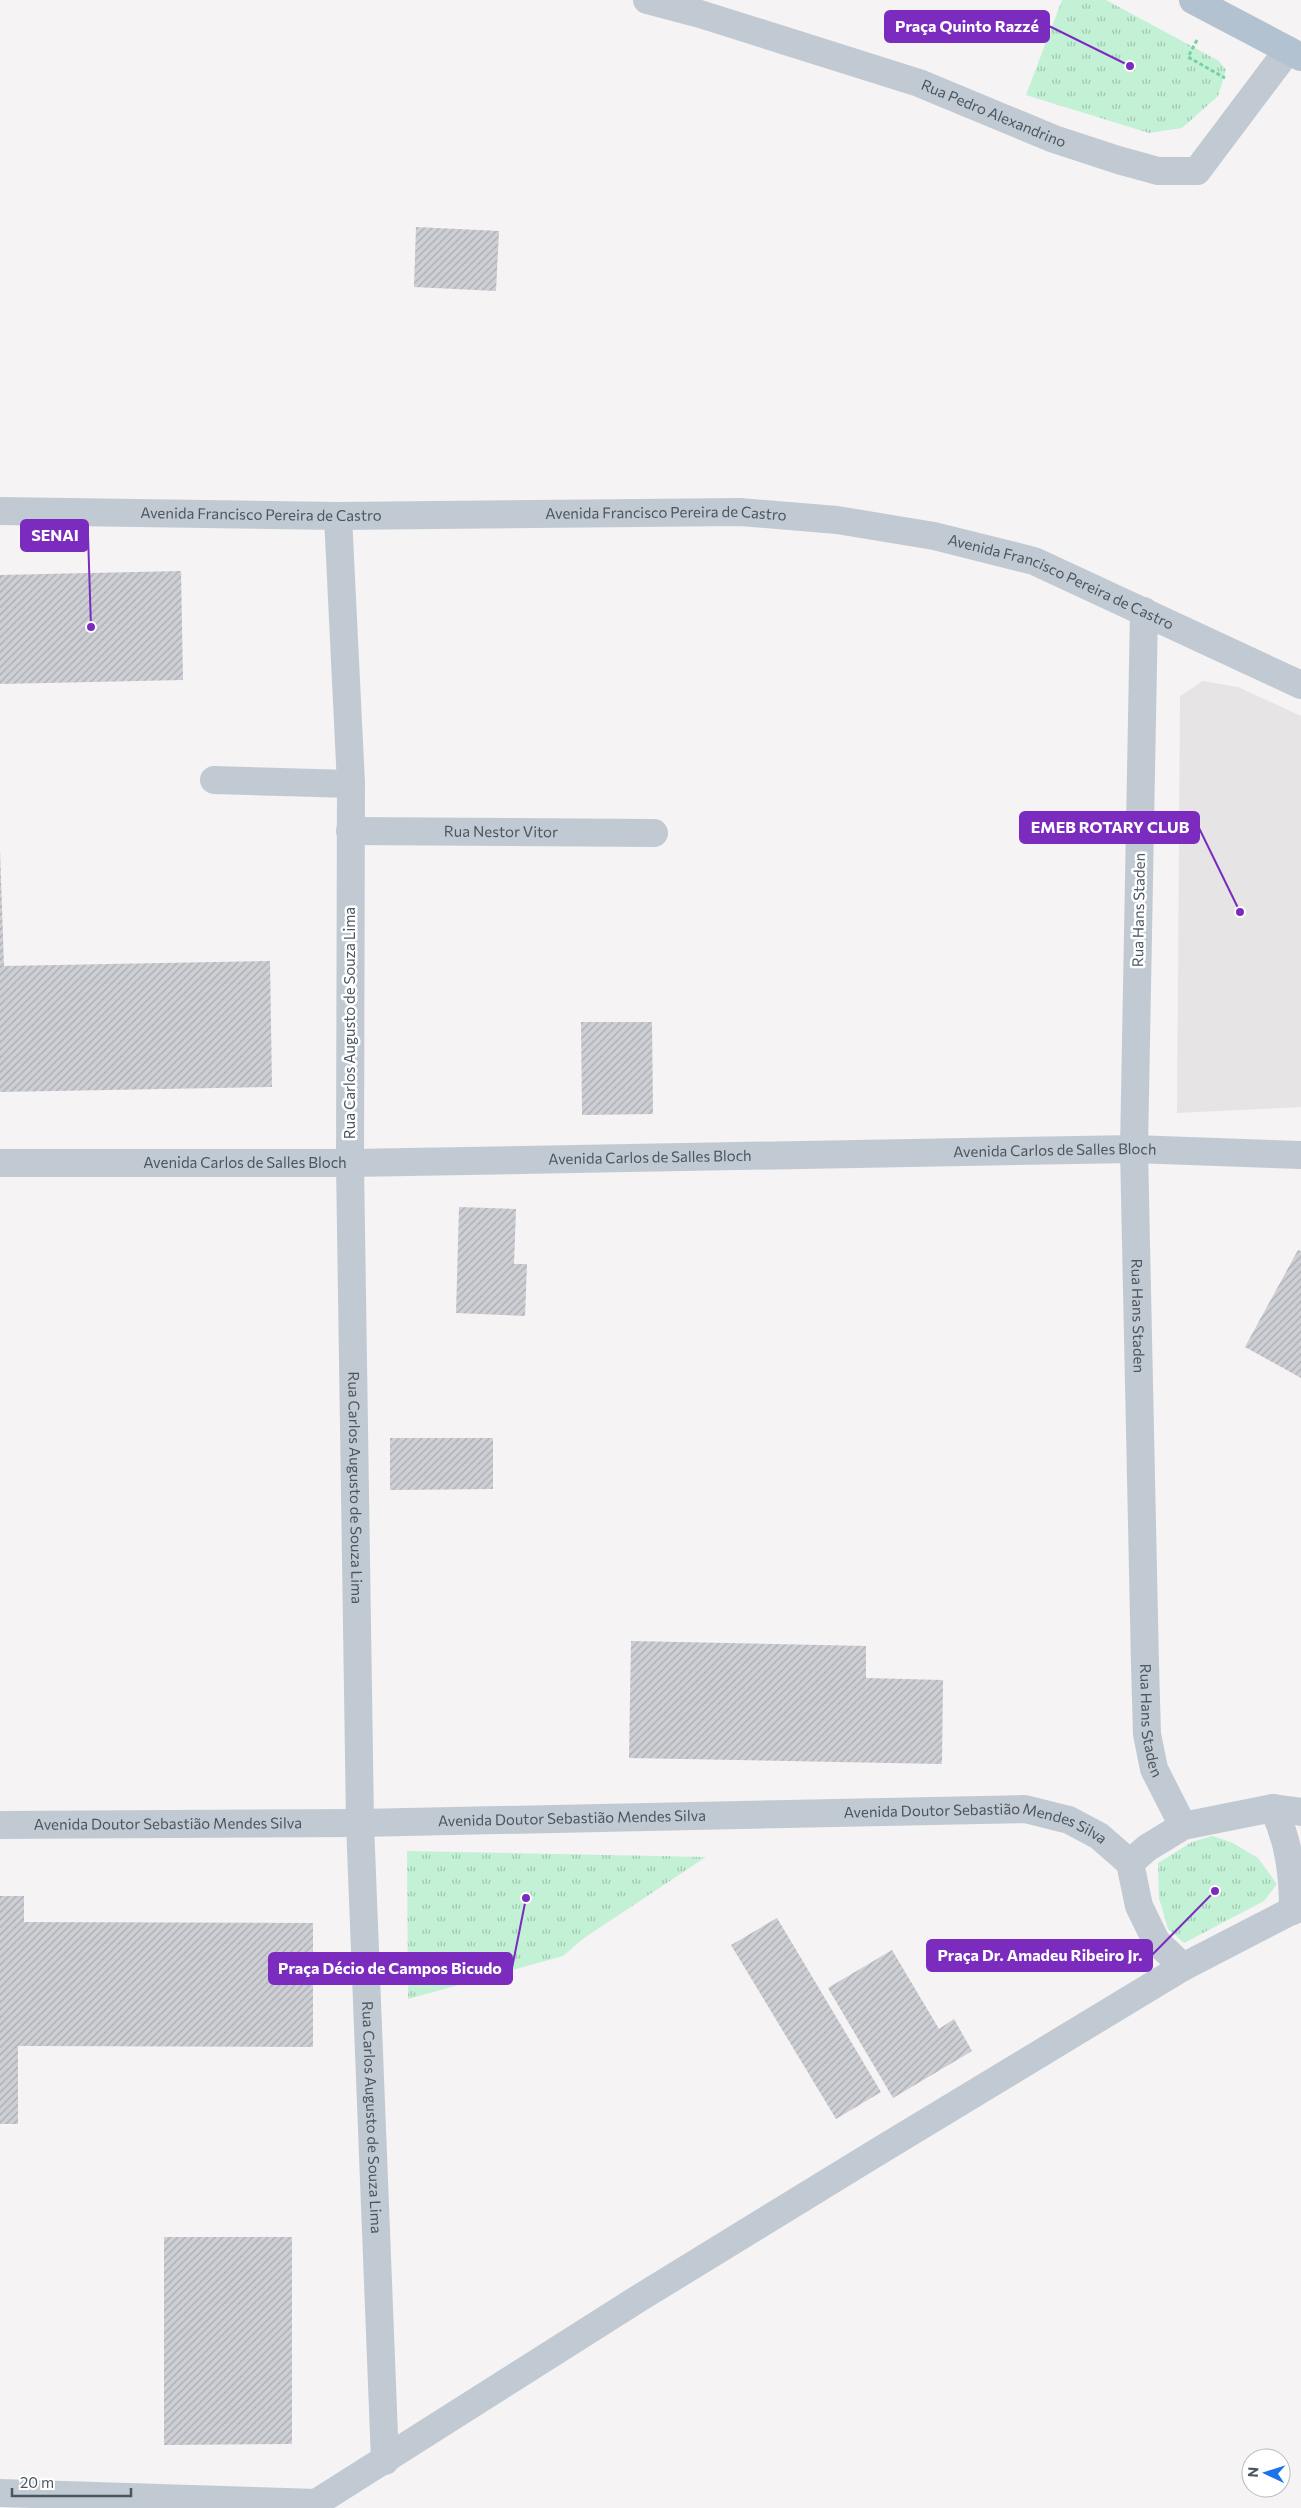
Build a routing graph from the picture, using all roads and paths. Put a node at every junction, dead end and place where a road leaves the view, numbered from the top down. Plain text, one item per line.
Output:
1 (647, 0) edge
2 (1202, 5) edge
3 (1294, 54) edge
4 (1256, 95) junction
5 (0, 511) edge
6 (338, 516) junction
7 (1144, 611) junction
8 (1301, 685) edge
9 (214, 780) dead end
10 (351, 784) junction
11 (350, 831) junction
12 (654, 833) dead end
13 (1134, 1149) junction
14 (1301, 1155) edge
15 (0, 1163) edge
16 (350, 1163) junction
17 (1273, 1808) junction
18 (1301, 1812) edge
19 (360, 1823) junction
20 (0, 1825) edge
21 (1184, 1826) junction
22 (1130, 1863) junction
23 (1297, 1908) edge
24 (1184, 1968) junction
25 (385, 2461) junction
26 (0, 2494) edge
27 (312, 2505) edge

1 - 4 street, Rua Pedro Alexandrino
2 - 3 main road
2 - 4 path
3 - 4 street, Rua Pedro Alexandrino
5 - 6 street, Avenida Francisco Pereira de Castro
6 - 7 street, Avenida Francisco Pereira de Castro
6 - 10 street, Rua Carlos Augusto de Souza Lima
7 - 8 street, Avenida Francisco Pereira de Castro
7 - 13 street, Rua Hans Staden
9 - 10 street
10 - 11 street, Rua Carlos Augusto de Souza Lima
11 - 12 street, Rua Nestor Vitor
11 - 16 street, Rua Carlos Augusto de Souza Lima
13 - 14 street, Avenida Carlos de Salles Bloch
13 - 16 street, Avenida Carlos de Salles Bloch
13 - 21 street, Rua Hans Staden
15 - 16 street, Avenida Carlos de Salles Bloch
16 - 19 street, Rua Carlos Augusto de Souza Lima
17 - 18 street
17 - 21 street
17 - 23 street
19 - 20 street, Avenida Doutor Sebastião Mendes Silva
19 - 22 street, Avenida Doutor Sebastião Mendes Silva
19 - 25 street, Rua Carlos Augusto de Souza Lima
21 - 22 street
22 - 24 street
23 - 24 street
24 - 25 street
25 - 27 street
26 - 27 street

